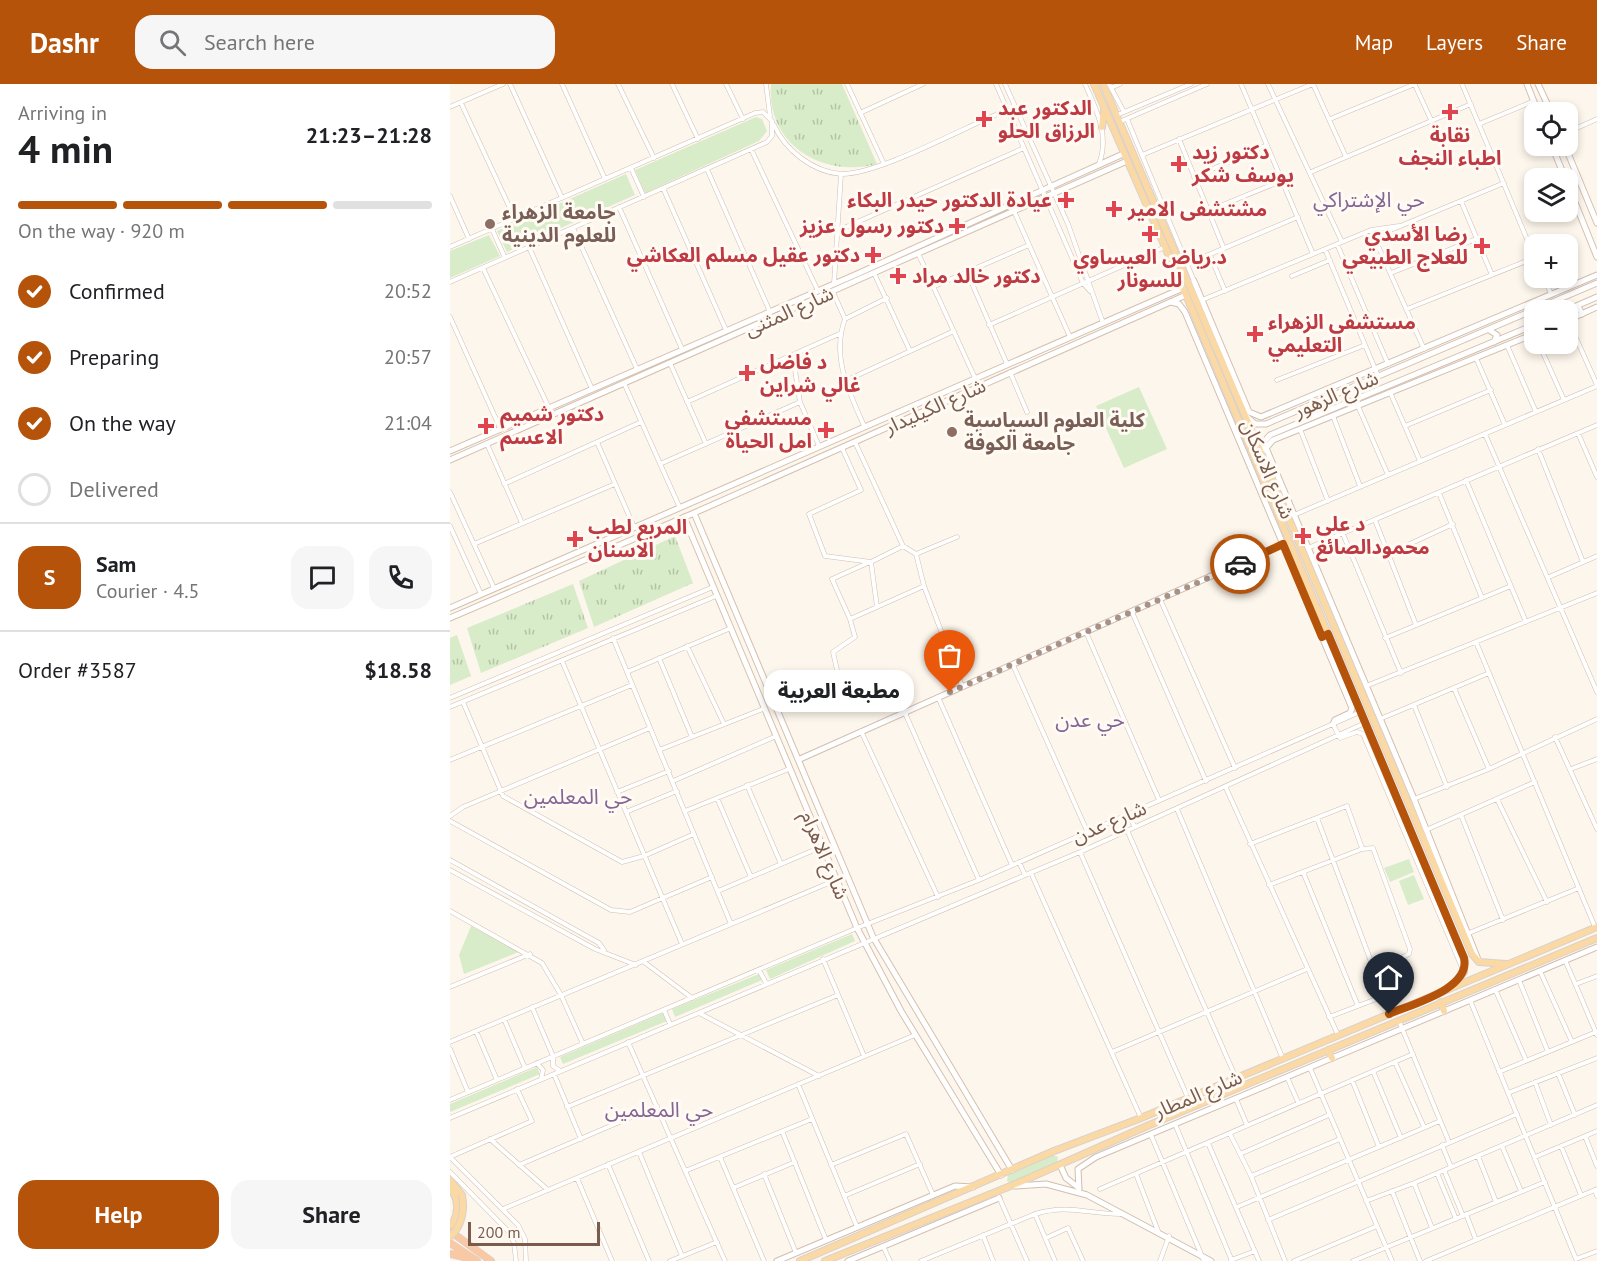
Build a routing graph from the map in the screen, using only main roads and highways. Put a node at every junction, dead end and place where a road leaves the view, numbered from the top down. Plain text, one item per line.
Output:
1 (1094, 84) edge
2 (1103, 84) edge
3 (1527, 84) edge
4 (1538, 84) edge
5 (1535, 102) edge
6 (1546, 102) edge
7 (1105, 109) junction
8 (1102, 127) road end
9 (1123, 154) junction
10 (1569, 156) edge
11 (1126, 161) junction
12 (1578, 210) edge
13 (1597, 223) edge
14 (1597, 234) edge
15 (1589, 238) junction
16 (1597, 257) edge
17 (1597, 275) edge
18 (848, 277) junction
19 (859, 277) junction
20 (1192, 282) junction
21 (1597, 283) edge
22 (852, 284) junction
23 (1183, 288) junction
24 (1167, 295) junction
25 (1186, 295) junction
26 (1597, 297) edge
27 (1171, 302) junction
28 (1578, 306) joint
29 (1597, 307) edge
30 (1582, 314) junction
31 (1578, 316) edge
32 (1511, 321) junction
33 (1524, 329) edge
34 (1489, 330) junction
35 (1516, 333) junction
36 (708, 337) junction
37 (1524, 338) edge
38 (1494, 342) junction
39 (697, 343) junction
40 (712, 345) junction
41 (702, 350) junction
42 (1208, 356) junction
43 (1439, 364) junction
44 (1442, 371) junction
45 (1234, 383) junction
46 (1370, 393) junction
47 (1373, 399) junction
48 (1320, 401) junction
49 (919, 403) junction
50 (923, 410) junction
51 (1243, 413) junction
52 (895, 414) junction
53 (1312, 416) junction
54 (870, 435) junction
55 (450, 451) edge
56 (1262, 455) junction
57 (450, 460) edge
58 (1274, 476) junction
59 (1268, 501) junction
60 (694, 513) junction
61 (684, 517) junction
62 (1298, 532) junction
63 (1283, 544) junction
64 (711, 552) junction
65 (1304, 556) junction
66 (700, 557) junction
67 (1296, 559) junction
68 (1312, 572) junction
69 (1303, 576) junction
70 (1327, 602) junction
71 (450, 608) edge
72 (450, 618) edge
73 (1325, 635) junction
74 (754, 654) junction
75 (742, 659) junction
76 (759, 665) junction
77 (1354, 665) junction
78 (747, 671) junction
79 (1377, 717) junction
80 (1334, 724) road end
81 (800, 759) junction
82 (813, 797) junction
83 (803, 801) junction
84 (818, 808) junction
85 (807, 812) junction
86 (1432, 852) junction
87 (1458, 921) junction
88 (1450, 925) junction
89 (1596, 928) edge
90 (1466, 932) junction
91 (1455, 936) junction
92 (1597, 938) edge
93 (1597, 947) edge
94 (1506, 964) junction
95 (1453, 986) junction
96 (1441, 1002) junction
97 (1444, 1011) junction
98 (1368, 1023) junction
99 (1348, 1030) junction
100 (1372, 1032) junction
101 (1352, 1040) junction
102 (1328, 1050) junction
103 (1332, 1058) junction
104 (956, 1077) junction
105 (946, 1083) junction
106 (961, 1087) junction
107 (952, 1092) junction
108 (1206, 1101) junction
109 (1209, 1110) junction
110 (1054, 1151) junction
111 (1061, 1165) junction
112 (1012, 1170) junction
113 (1000, 1175) junction
114 (450, 1180) edge
115 (974, 1187) junction
116 (450, 1188) edge
117 (1007, 1188) junction
118 (1079, 1189) junction
119 (459, 1195) junction
120 (1087, 1195) junction
121 (999, 1198) road end
122 (450, 1229) edge
123 (839, 1235) junction
124 (450, 1237) edge
125 (450, 1243) edge
126 (843, 1243) junction
127 (450, 1254) edge
128 (1202, 1258) edge
129 (476, 1261) edge
130 (491, 1261) edge
131 (777, 1261) edge
132 (800, 1261) edge
133 (825, 1261) edge
134 (848, 1261) edge
135 (1211, 1261) edge

1 - 7 main road, شارع الاسكان
2 - 20 main road, شارع الاسكان
3 - 5 main road
4 - 6 main road
7 - 8 main road
7 - 9 main road, شارع الاسكان
9 - 11 main road, شارع الاسكان
9 - 19 main road, شارع المثنى
10 - 13 main road
11 - 19 main road, شارع المثنى
11 - 23 main road, شارع الاسكان
12 - 15 main road
14 - 15 main road
15 - 16 main road
17 - 45 main road
18 - 19 main road, شارع المثنى
18 - 22 main road
18 - 36 main road, شارع المثنى
19 - 22 main road, شارع المثنى
20 - 45 main road, شارع الاسكان
20 - 45 main road
21 - 32 main road, شارع الزهور
22 - 40 main road, شارع المثنى
23 - 24 main road, شارع الكيليدار
23 - 25 main road, شارع الاسكان
24 - 27 main road
24 - 49 main road, شارع الكيليدار
25 - 27 main road, شارع الكيليدار
25 - 42 main road, شارع الاسكان
26 - 28 main road
27 - 42 main road
27 - 50 main road, شارع الكيليدار
28 - 30 main road
29 - 30 main road
30 - 31 main road
32 - 34 main road, شارع الزهور
32 - 35 main road
33 - 35 main road, شارع الزهور
34 - 38 main road
34 - 48 main road, شارع الزهور
35 - 38 main road, شارع الزهور
36 - 39 main road, شارع المثنى
36 - 40 main road
37 - 44 main road
38 - 43 main road, شارع الزهور
39 - 41 main road
39 - 55 main road, شارع المثنى
40 - 41 main road, شارع المثنى
41 - 57 main road, شارع المثنى
42 - 59 main road, شارع الاسكان
43 - 44 main road
43 - 46 main road, شارع الزهور
44 - 47 main road
45 - 51 main road, شارع الاسكان
46 - 47 main road
46 - 53 main road, شارع الزهور
47 - 58 main road
48 - 51 main road, شارع الزهور
48 - 53 main road
49 - 50 main road
49 - 52 main road, شارع الكيليدار
50 - 54 main road, شارع الكيليدار
51 - 56 main road, شارع الاسكان
52 - 54 main road
52 - 71 main road, شارع الكيليدار
53 - 56 main road, شارع الزهور
54 - 60 main road, شارع الكيليدار
56 - 58 main road, شارع الاسكان
58 - 62 main road, شارع الاسكان
58 - 62 main road
59 - 63 main road
59 - 67 main road, شارع الاسكان
60 - 61 main road, شارع الكيليدار
60 - 64 main road, شارع الاهرام
61 - 66 main road, شارع الاهرام
61 - 72 main road, شارع الكيليدار
62 - 65 main road, شارع الاسكان
62 - 70 main road
63 - 73 main road
63 - 81 main road
64 - 66 main road
64 - 74 main road, شارع الاهرام
65 - 67 main road
65 - 68 main road, شارع الاسكان
66 - 75 main road, شارع الاهرام
67 - 69 main road, شارع الاسكان
68 - 69 main road
68 - 70 main road, شارع الاسكان
69 - 73 main road, شارع الاسكان
70 - 77 main road, شارع الاسكان
73 - 80 main road
73 - 88 main road, شارع الاسكان
74 - 75 main road
74 - 76 main road, شارع الاهرام
75 - 78 main road, شارع الاهرام
76 - 78 main road
76 - 81 main road, شارع الاهرام
77 - 79 main road, شارع الاسكان
77 - 79 main road
78 - 83 main road, شارع الاهرام
79 - 86 main road, شارع الاسكان
79 - 86 main road
81 - 82 main road, شارع الاهرام
82 - 83 main road
82 - 84 main road, شارع الاهرام
83 - 85 main road, شارع الاهرام
84 - 85 main road
84 - 104 main road, شارع الاهرام
85 - 105 main road, شارع الاهرام
86 - 87 main road, شارع الاسكان
86 - 90 main road
87 - 88 main road
87 - 90 main road, شارع الاسكان
88 - 91 main road, شارع الاسكان
89 - 94 main road, شارع المطار
90 - 91 main road
90 - 94 main road, شارع الاسكان
91 - 95 main road, شارع الاسكان
92 - 96 main road, شارع المطار
93 - 97 main road
94 - 95 main road, شارع المطار
95 - 98 main road, شارع المطار
96 - 97 main road
96 - 100 main road, شارع المطار
97 - 103 main road
98 - 99 main road, شارع المطار
98 - 100 main road
99 - 101 main road
99 - 110 main road, شارع المطار
100 - 101 main road, شارع المطار
101 - 102 main road, شارع المطار
102 - 103 main road
102 - 108 main road, شارع المطار
103 - 109 main road
104 - 105 main road
104 - 106 main road, شارع الاهرام
105 - 107 main road, شارع الاهرام
106 - 107 main road
106 - 112 main road, شارع الاهرام
107 - 113 main road, شارع الاهرام
108 - 109 main road
108 - 111 main road, شارع المطار
109 - 118 main road
110 - 111 main road
110 - 112 main road, شارع المطار
111 - 117 main road, شارع المطار
111 - 118 main road
112 - 113 main road, شارع المطار
113 - 115 main road, شارع المطار
113 - 117 main road
114 - 119 main road
115 - 123 main road
115 - 126 main road, شارع المطار
116 - 119 main road
117 - 120 main road
117 - 133 main road, شارع المطار
118 - 120 main road
119 - 122 main road
119 - 124 main road, bridge
120 - 128 main road
121 - 134 main road
122 - 130 highway
123 - 126 main road
123 - 131 main road
125 - 129 highway
126 - 132 main road, شارع المطار
127 - 129 highway
128 - 135 main road

